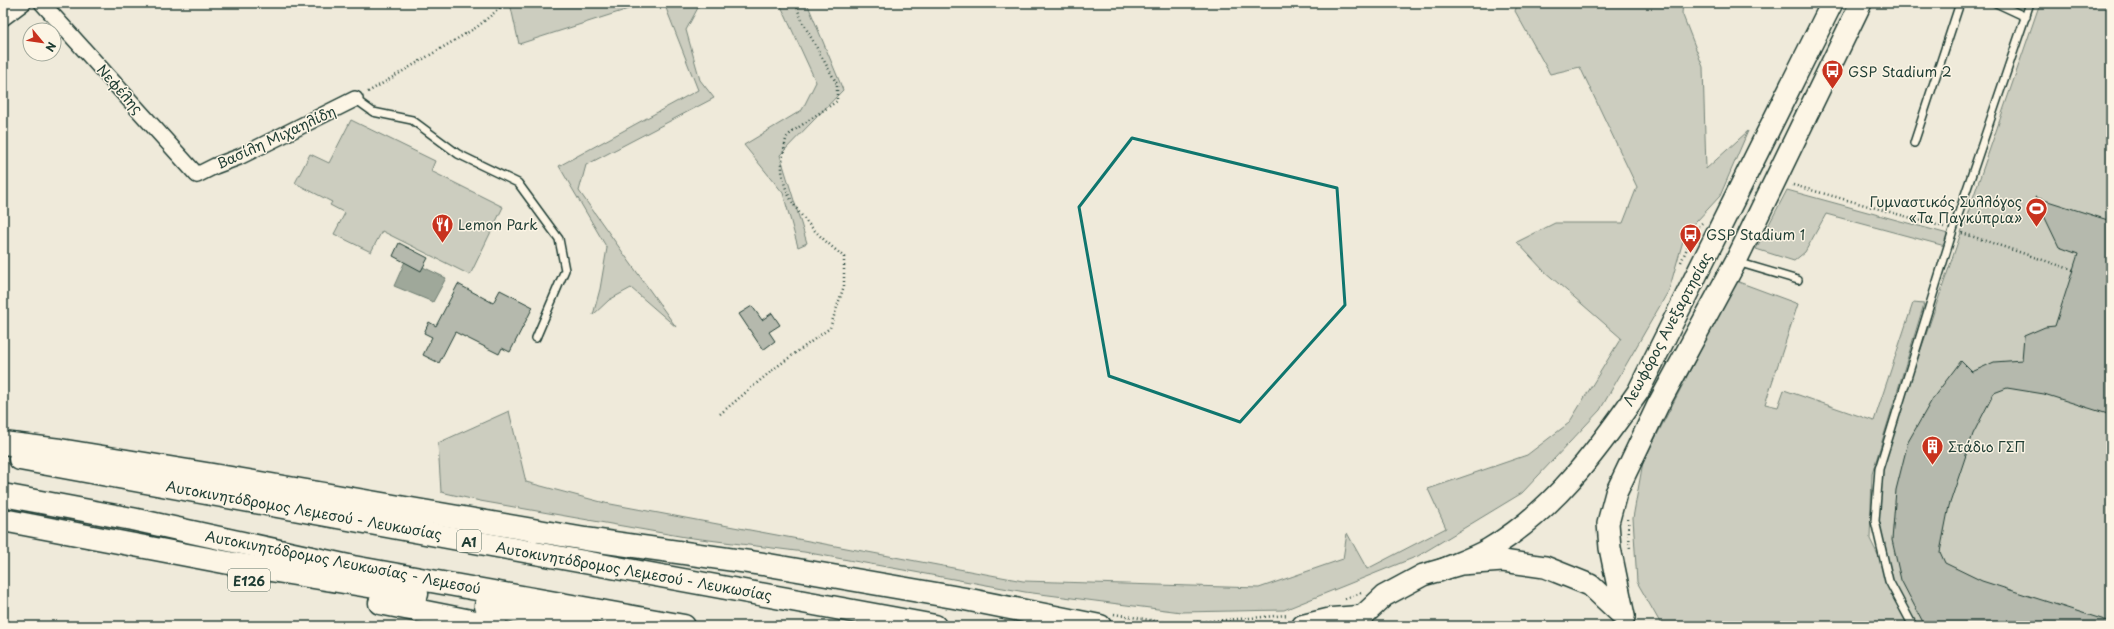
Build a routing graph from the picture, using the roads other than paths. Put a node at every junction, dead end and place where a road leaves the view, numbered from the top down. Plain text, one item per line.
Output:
1 (23, 3) edge
2 (42, 3) edge
3 (1832, 3) edge
4 (1861, 3) edge
5 (1960, 3) edge
6 (1996, 3) edge
7 (2030, 3) edge
8 (2026, 17) junction
9 (3, 18) edge
10 (355, 99) joint
11 (1914, 143) dead end
12 (197, 175) joint
13 (1736, 262) junction
14 (1798, 280) dead end
15 (536, 338) dead end
16 (3, 443) edge
17 (3, 455) edge
18 (3, 495) edge
19 (3, 520) edge
20 (3, 531) edge
21 (354, 567) junction
22 (1439, 571) junction
23 (450, 599) junction
24 (1104, 620) edge
25 (1299, 620) edge
26 (1627, 621) edge
27 (1356, 622) edge
28 (496, 626) edge
29 (584, 626) edge
30 (684, 626) edge
31 (935, 626) edge
32 (1913, 626) edge

1 - 9 street
2 - 12 street, Νεφέλης
3 - 22 main road, Λεωφόρος Ανεξαρτησίας
4 - 13 main road, Λεωφόρος Ανεξαρτησίας
5 - 11 lane
6 - 8 lane
7 - 8 lane
8 - 32 lane
10 - 12 street, Βασίλη Μιχαηλίδη
10 - 15 lane
13 - 14 lane
13 - 26 main road, Λεωφόρος Ανεξαρτησίας
16 - 24 highway
17 - 31 highway, Αυτοκινητόδρομος Λεμεσού - Λευκωσίας / A1
18 - 21 highway, Αυτοκινητόδρομος Λευκωσίας - Λεμεσού
19 - 23 highway
20 - 28 highway, E126
21 - 23 highway
21 - 30 highway, Αυτοκινητόδρομος Λευκωσίας - Λεμεσού
22 - 26 main road
22 - 27 main road
23 - 29 highway
25 - 27 highway

